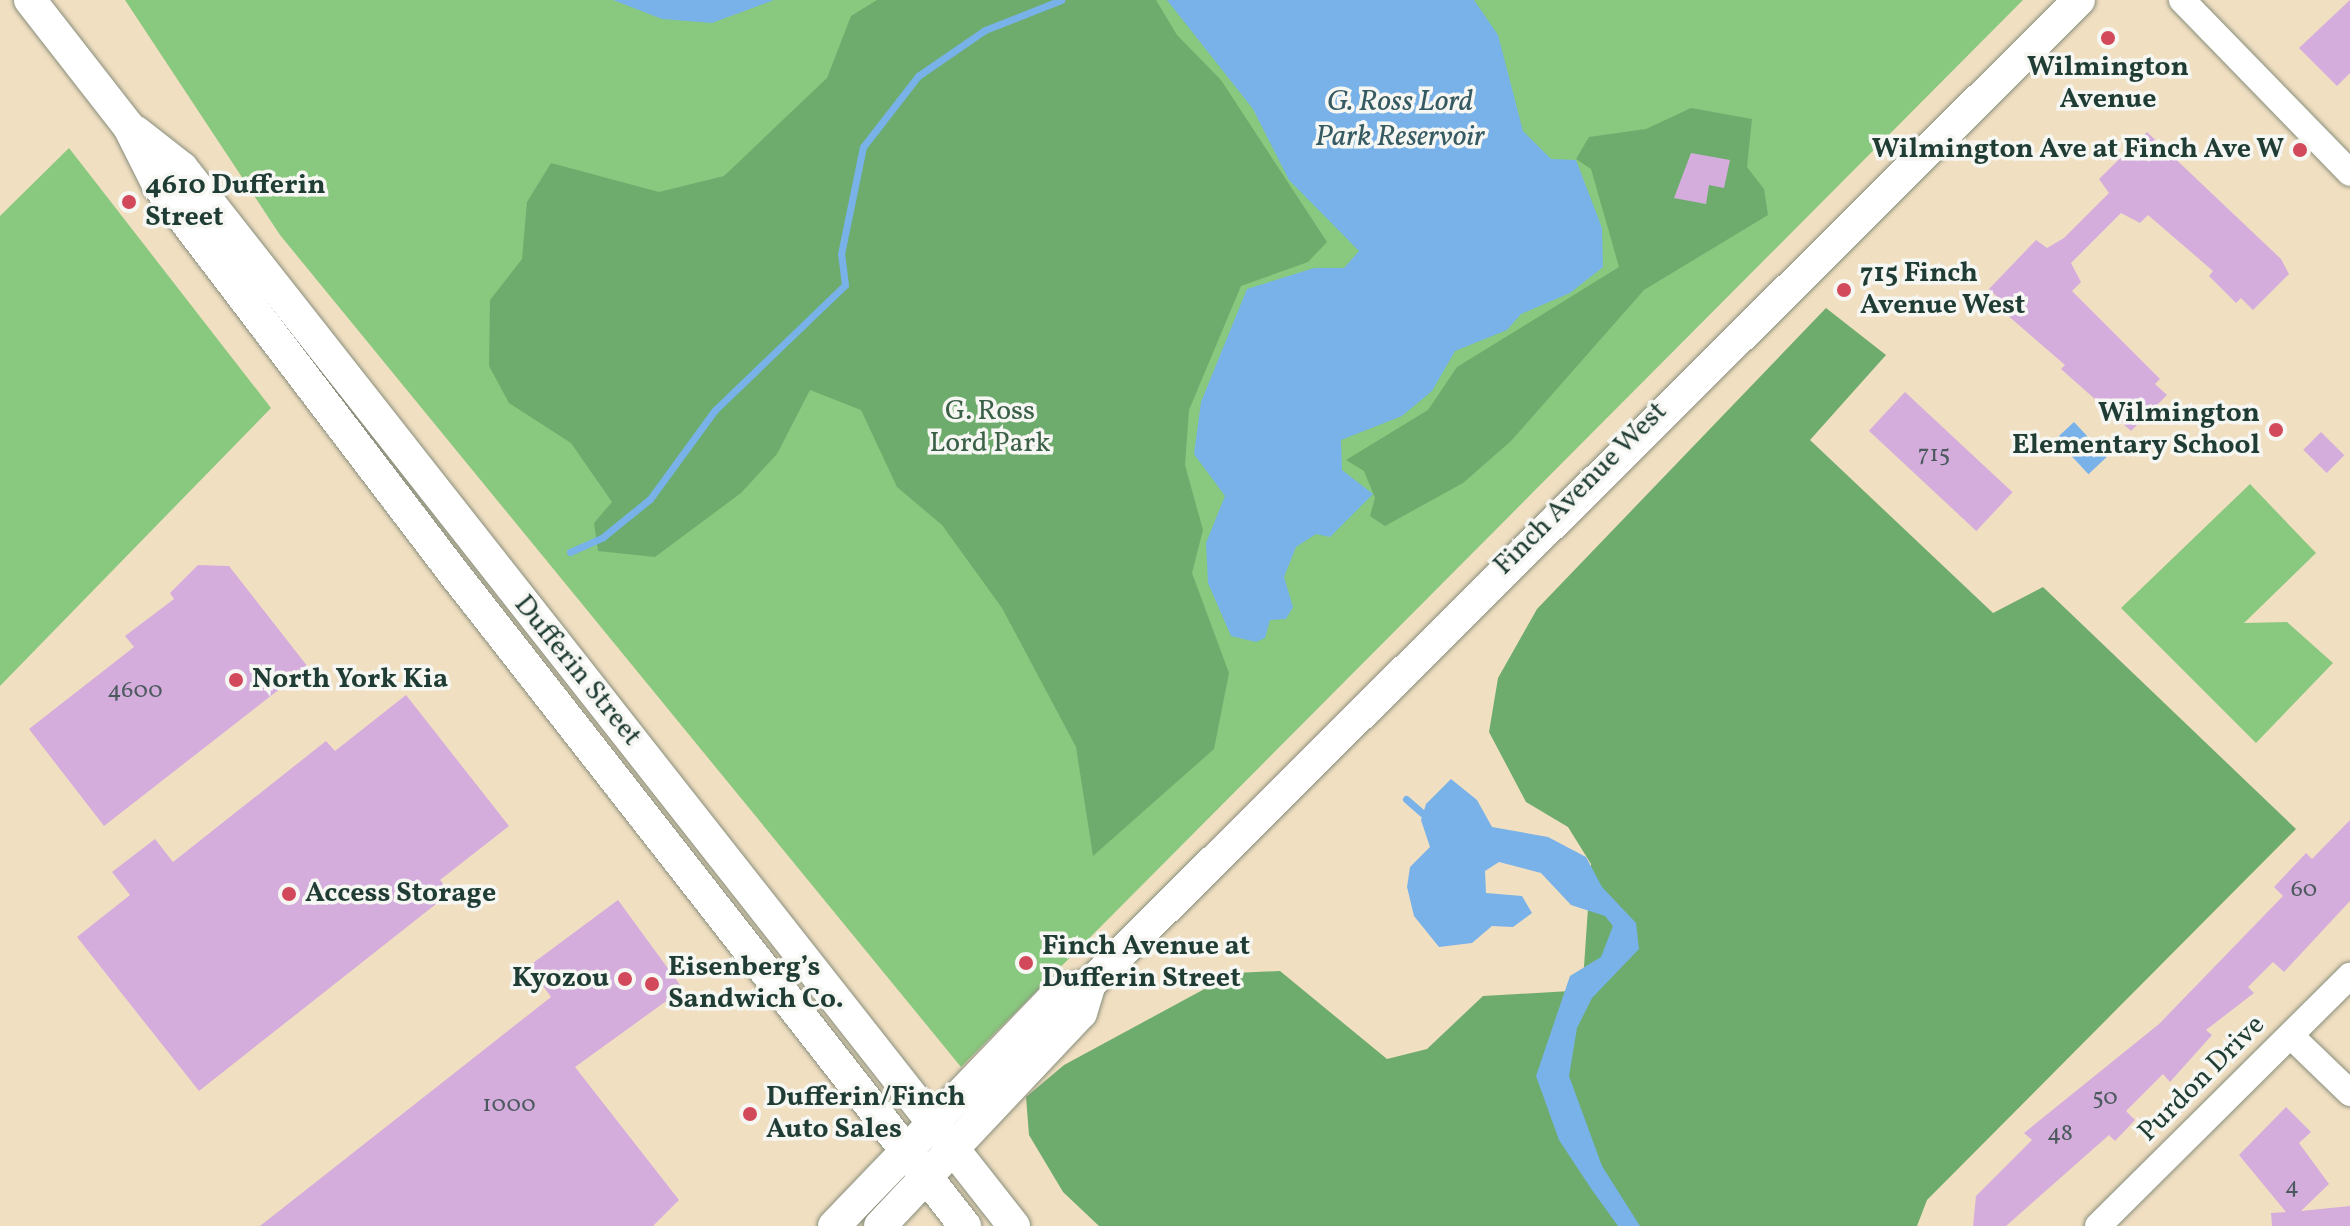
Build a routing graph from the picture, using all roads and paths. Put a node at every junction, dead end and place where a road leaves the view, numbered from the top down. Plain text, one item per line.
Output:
1 (30, 0) edge
2 (2079, 0) edge
3 (2182, 0) edge
4 (129, 127) junction
5 (2346, 161) edge
6 (2350, 976) edge
7 (1090, 984) junction
8 (2291, 1036) junction
9 (2350, 1093) edge
10 (935, 1120) junction
11 (956, 1149) junction
12 (908, 1150) junction
13 (929, 1178) junction
14 (834, 1226) edge
15 (880, 1226) edge
16 (965, 1226) edge
17 (1014, 1226) edge
18 (2098, 1226) edge

1 - 4 main road, Dufferin Street
2 - 7 main road, Finch Avenue West
3 - 5 street
4 - 10 main road, Dufferin Street
4 - 12 main road, Dufferin Street
6 - 8 street, Purdon Drive
7 - 10 main road, Finch Avenue West
7 - 11 main road, Finch Avenue West
8 - 9 street
8 - 18 street, Purdon Drive
10 - 11 main road, Dufferin Street
10 - 12 main road, Finch Avenue West
11 - 13 main road, Finch Avenue West
11 - 17 main road, Dufferin Street
12 - 13 main road, Dufferin Street
12 - 14 main road, Finch Avenue West
13 - 15 main road, Finch Avenue West
13 - 16 main road, Dufferin Street

